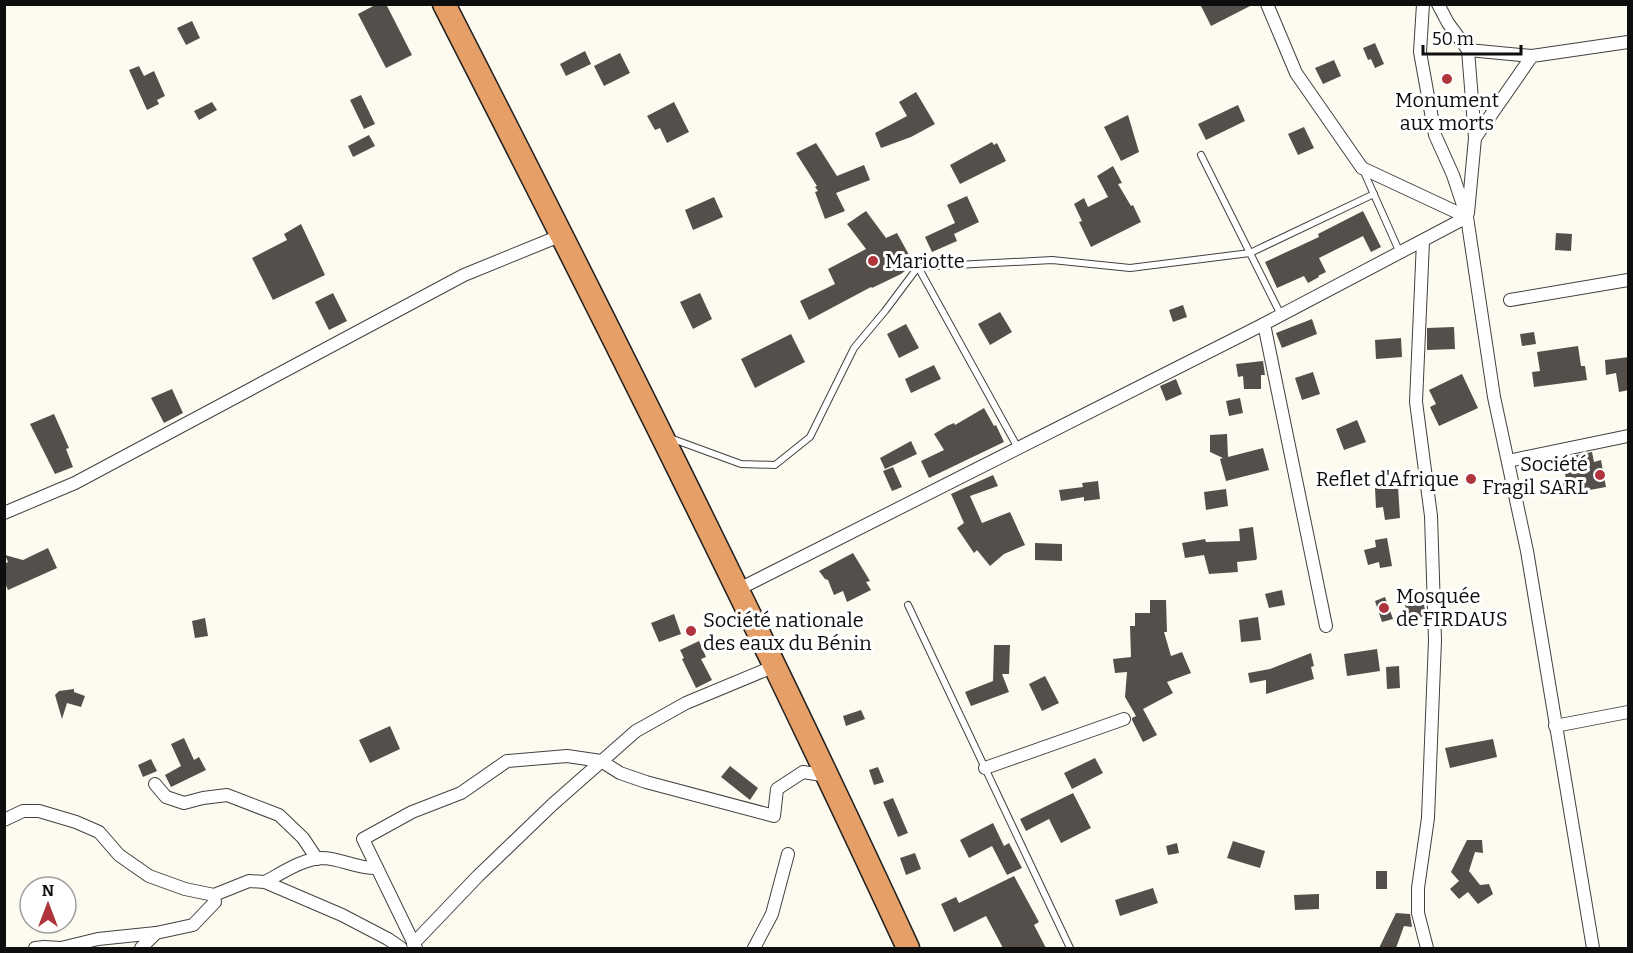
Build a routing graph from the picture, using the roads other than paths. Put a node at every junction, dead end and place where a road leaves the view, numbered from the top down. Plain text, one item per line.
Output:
1 (444, 4) edge
2 (1267, 4) edge
3 (1423, 4) edge
4 (1438, 4) edge
5 (1629, 42) edge
6 (1468, 50) junction
7 (1532, 56) junction
8 (1475, 138) junction
9 (1201, 155) dead end
10 (1362, 168) junction
11 (1374, 194) junction
12 (1467, 217) junction
13 (562, 235) junction
14 (1423, 241) junction
15 (1250, 253) junction
16 (1400, 253) junction
17 (918, 267) junction
18 (1629, 280) edge
19 (1510, 300) dead end
20 (1281, 315) junction
21 (1264, 324) junction
22 (662, 436) junction
23 (1629, 436) edge
24 (1018, 448) junction
25 (1508, 461) junction
26 (4, 513) edge
27 (739, 589) junction
28 (908, 605) dead end
29 (1326, 626) dead end
30 (775, 666) junction
31 (1629, 712) edge
32 (1124, 719) dead end
33 (1555, 726) junction
34 (602, 761) junction
35 (985, 768) junction
36 (828, 776) junction
37 (155, 784) dead end
38 (4, 820) edge
39 (788, 854) dead end
40 (317, 859) junction
41 (377, 868) junction
42 (265, 882) junction
43 (214, 895) junction
44 (156, 933) junction
45 (410, 947) edge
46 (35, 948) edge
47 (141, 948) edge
48 (754, 948) edge
49 (908, 948) edge
50 (1070, 948) edge
51 (1427, 948) edge
52 (1593, 948) edge

1 - 13 highway
2 - 10 street
3 - 12 street
4 - 6 street
5 - 7 street
6 - 7 street
6 - 8 street
7 - 8 street
8 - 12 street
9 - 15 lane
10 - 11 lane
10 - 12 street
11 - 15 lane
11 - 16 lane
12 - 14 street
12 - 25 street
13 - 22 highway
13 - 26 street
14 - 16 street
14 - 51 street
15 - 17 lane
15 - 20 lane
16 - 20 street
17 - 22 lane
17 - 24 lane
18 - 19 street
20 - 21 street
21 - 24 street
21 - 29 street
22 - 27 highway
23 - 25 street
24 - 27 street
25 - 33 street
27 - 30 highway
28 - 35 lane
30 - 34 street
30 - 36 highway
31 - 33 street
32 - 35 street
33 - 52 street
34 - 36 street
34 - 41 street
34 - 45 street
35 - 50 lane
36 - 49 highway
37 - 40 street
38 - 43 street
39 - 48 street
40 - 41 street
40 - 42 street
41 - 45 street
42 - 43 street
42 - 45 street
43 - 44 street
44 - 46 street
44 - 47 street

